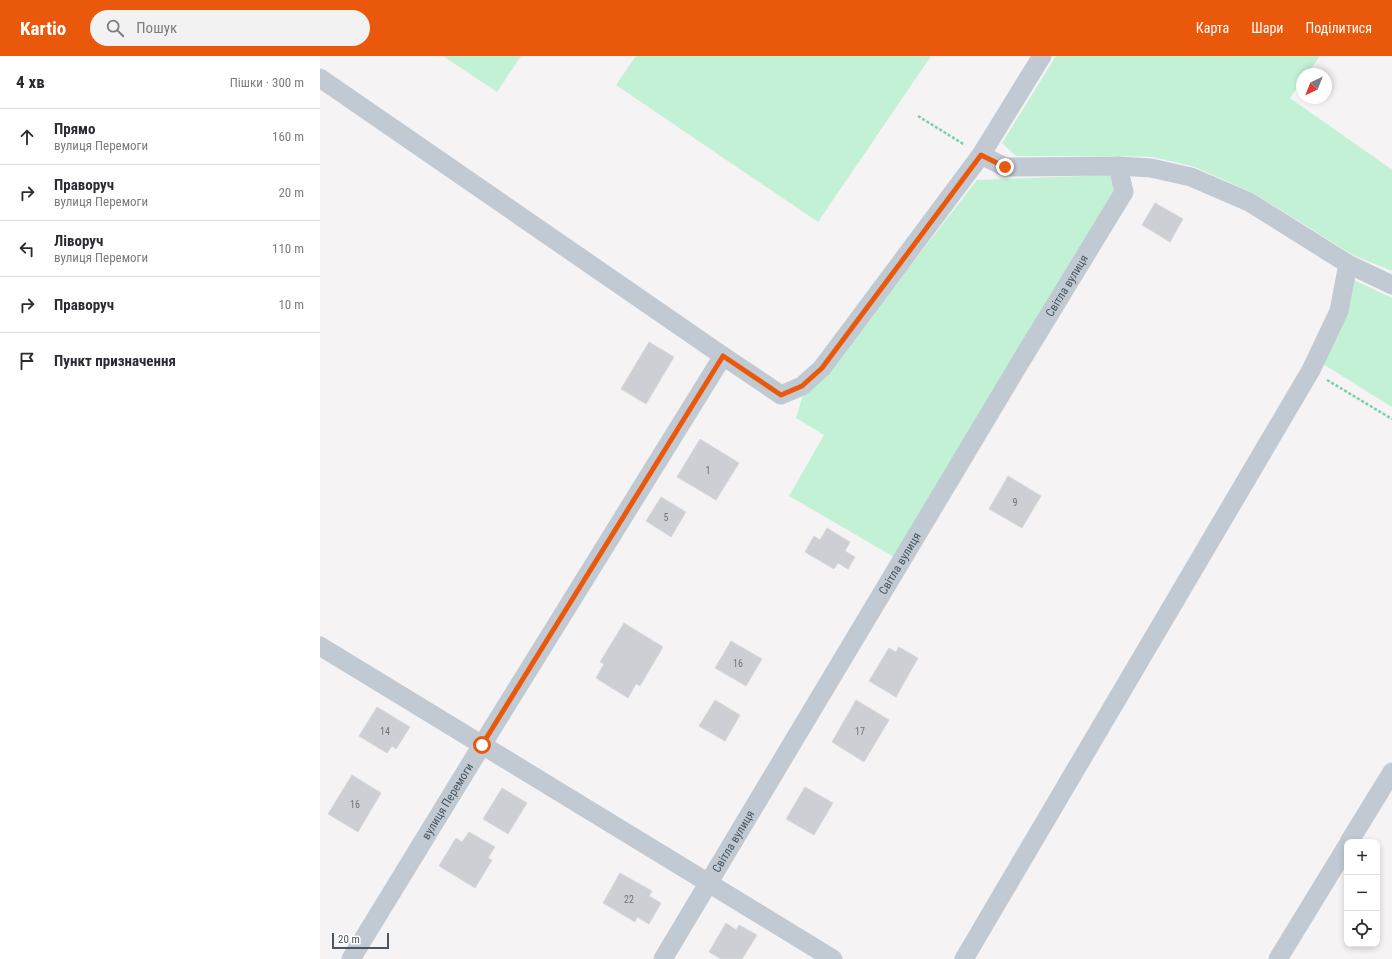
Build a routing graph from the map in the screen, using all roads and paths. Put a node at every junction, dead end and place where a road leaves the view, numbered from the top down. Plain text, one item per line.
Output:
1 (1042, 56) edge
2 (320, 78) edge
3 (918, 116) dead end
4 (981, 155) junction
5 (1118, 166) junction
6 (1348, 264) junction
7 (1392, 285) edge
8 (723, 356) junction
9 (1311, 370) junction
10 (1392, 419) edge
11 (320, 646) edge
12 (482, 745) junction
13 (1392, 772) edge
14 (1351, 839) edge
15 (1344, 851) edge
16 (710, 883) junction
17 (351, 959) edge
18 (663, 959) edge
19 (834, 959) edge
20 (964, 959) edge
21 (1278, 959) edge

1 - 4 street
2 - 8 street
3 - 4 path
4 - 5 street
4 - 8 street
5 - 6 street
5 - 16 street, Світла вулиця
6 - 7 street
6 - 9 street
8 - 12 street, вулиця Перемоги
9 - 10 path
9 - 20 street
11 - 12 street
12 - 16 street
12 - 17 street, вулиця Перемоги
13 - 14 street
15 - 21 street
16 - 18 street, Світла вулиця
16 - 19 street

